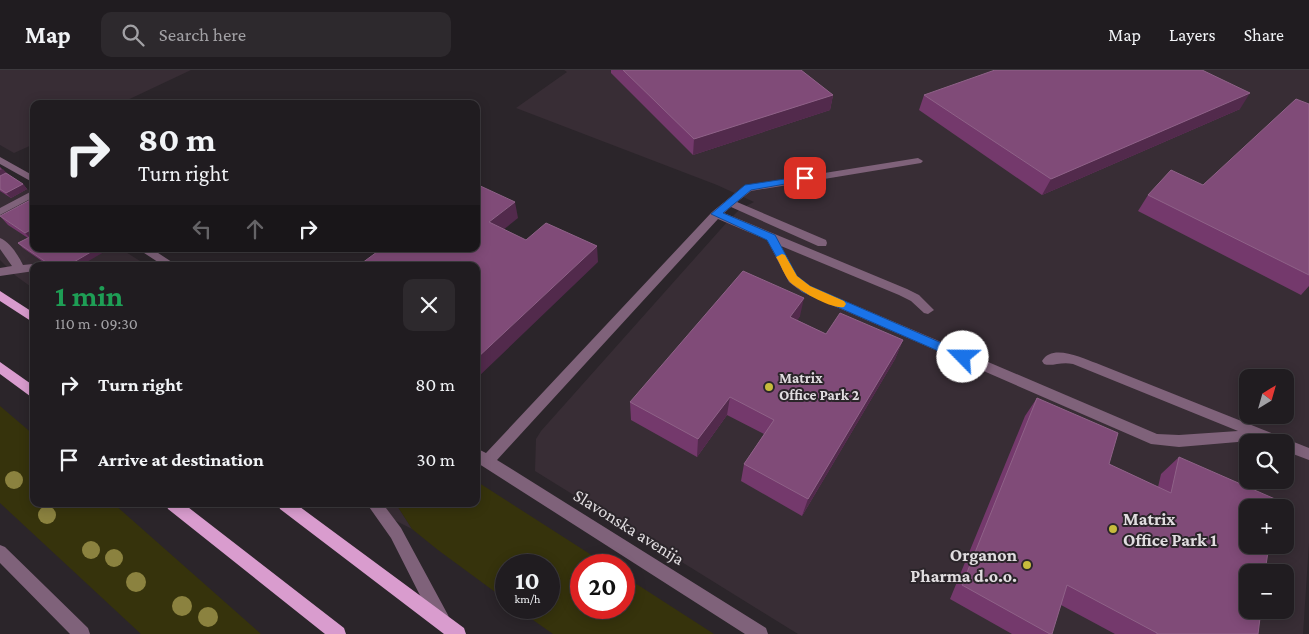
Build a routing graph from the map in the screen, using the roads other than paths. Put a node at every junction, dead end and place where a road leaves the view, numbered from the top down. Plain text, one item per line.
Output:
1 (0, 160) edge
2 (918, 161) dead end
3 (30, 178) edge
4 (30, 195) edge
5 (728, 202) junction
6 (0, 212) edge
7 (716, 214) junction
8 (771, 238) junction
9 (0, 242) edge
10 (822, 243) dead end
11 (149, 252) edge
12 (165, 262) edge
13 (30, 267) edge
14 (19, 268) junction
15 (0, 272) edge
16 (0, 295) edge
17 (928, 310) dead end
18 (30, 316) edge
19 (1048, 361) dead end
20 (0, 367) edge
21 (30, 391) edge
22 (1257, 434) edge
23 (1239, 437) edge
24 (1294, 448) edge
25 (1309, 454) edge
26 (482, 457) edge
27 (177, 507) edge
28 (289, 507) edge
29 (376, 507) edge
30 (0, 552) edge
31 (444, 623) junction
32 (82, 634) edge
33 (338, 634) edge
34 (458, 634) edge
35 (760, 634) edge

1 - 3 street
2 - 5 street
4 - 6 street
5 - 7 street
5 - 10 street
7 - 8 street
7 - 26 street
8 - 17 street
8 - 23 street
9 - 14 street
11 - 12 street
13 - 14 street
14 - 15 street
16 - 18 main road
19 - 22 street
20 - 21 main road
24 - 25 street
26 - 35 street, Slavonska avenija
27 - 33 main road
28 - 31 main road
29 - 31 street
30 - 32 street
31 - 34 main road

